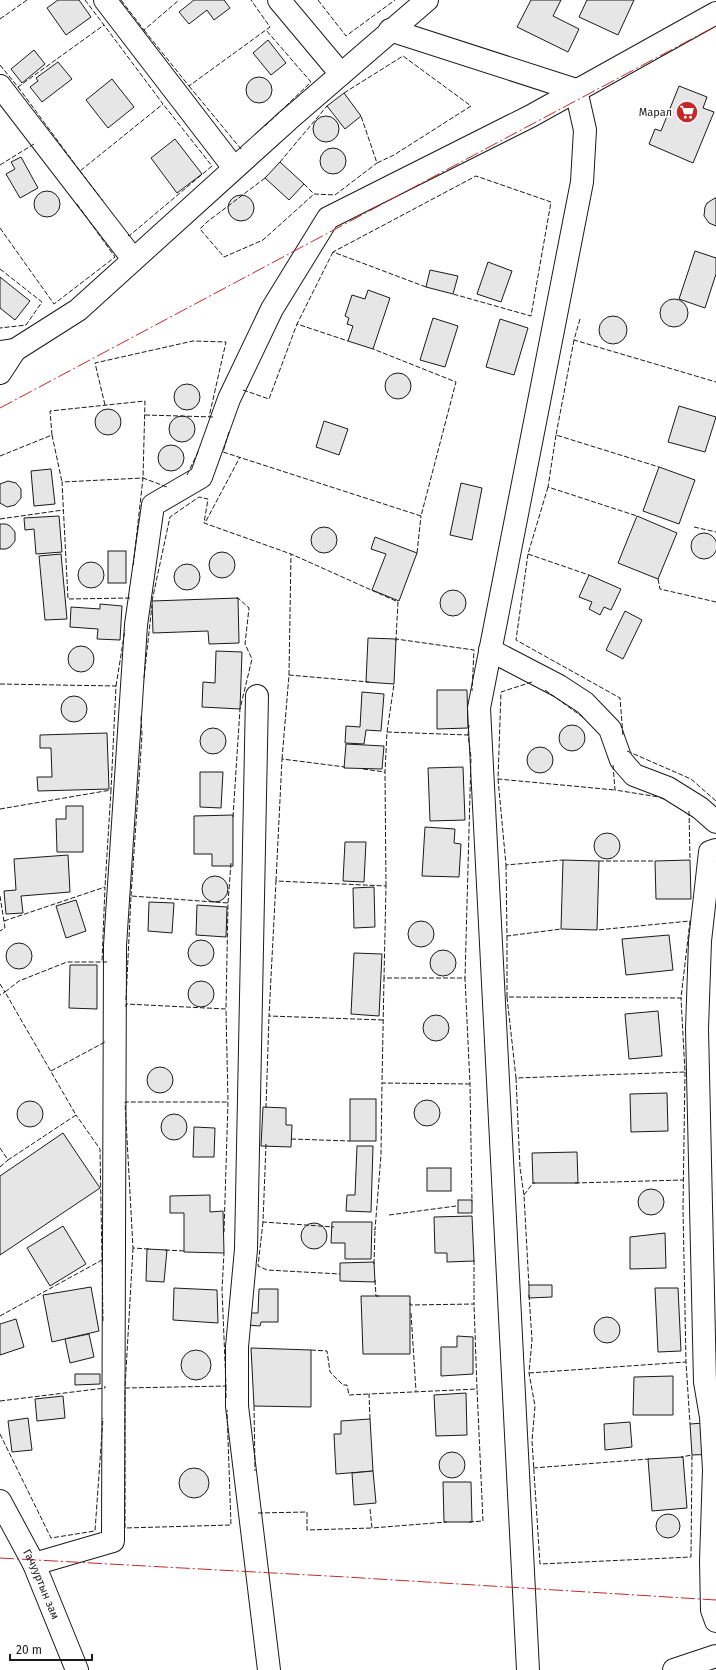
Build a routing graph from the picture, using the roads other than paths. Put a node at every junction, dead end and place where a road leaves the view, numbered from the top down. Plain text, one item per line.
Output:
1 (105, 0) edge
2 (279, 0) edge
3 (427, 0) edge
4 (716, 13) edge
5 (390, 30) junction
6 (341, 74) junction
7 (0, 86) edge
8 (576, 90) junction
9 (234, 168) junction
10 (133, 259) junction
11 (8, 351) edge
12 (0, 373) edge
13 (490, 650) junction
14 (257, 696) dead end
15 (716, 822) edge
16 (716, 850) edge
17 (0, 1501) edge
18 (34, 1564) junction
19 (716, 1621) edge
20 (716, 1656) edge
21 (77, 1670) edge
22 (269, 1670) edge
23 (528, 1670) edge
24 (674, 1670) edge

1 - 9 street
2 - 6 street
3 - 5 street
4 - 8 street
5 - 6 street
5 - 8 street
6 - 9 street
7 - 10 street
8 - 13 street
8 - 18 street
9 - 10 street
10 - 11 street
11 - 12 street
13 - 15 street
13 - 23 street
14 - 22 street
16 - 19 street
17 - 18 street, Гачууртын зам
18 - 21 street, Гачууртын зам
20 - 24 street

